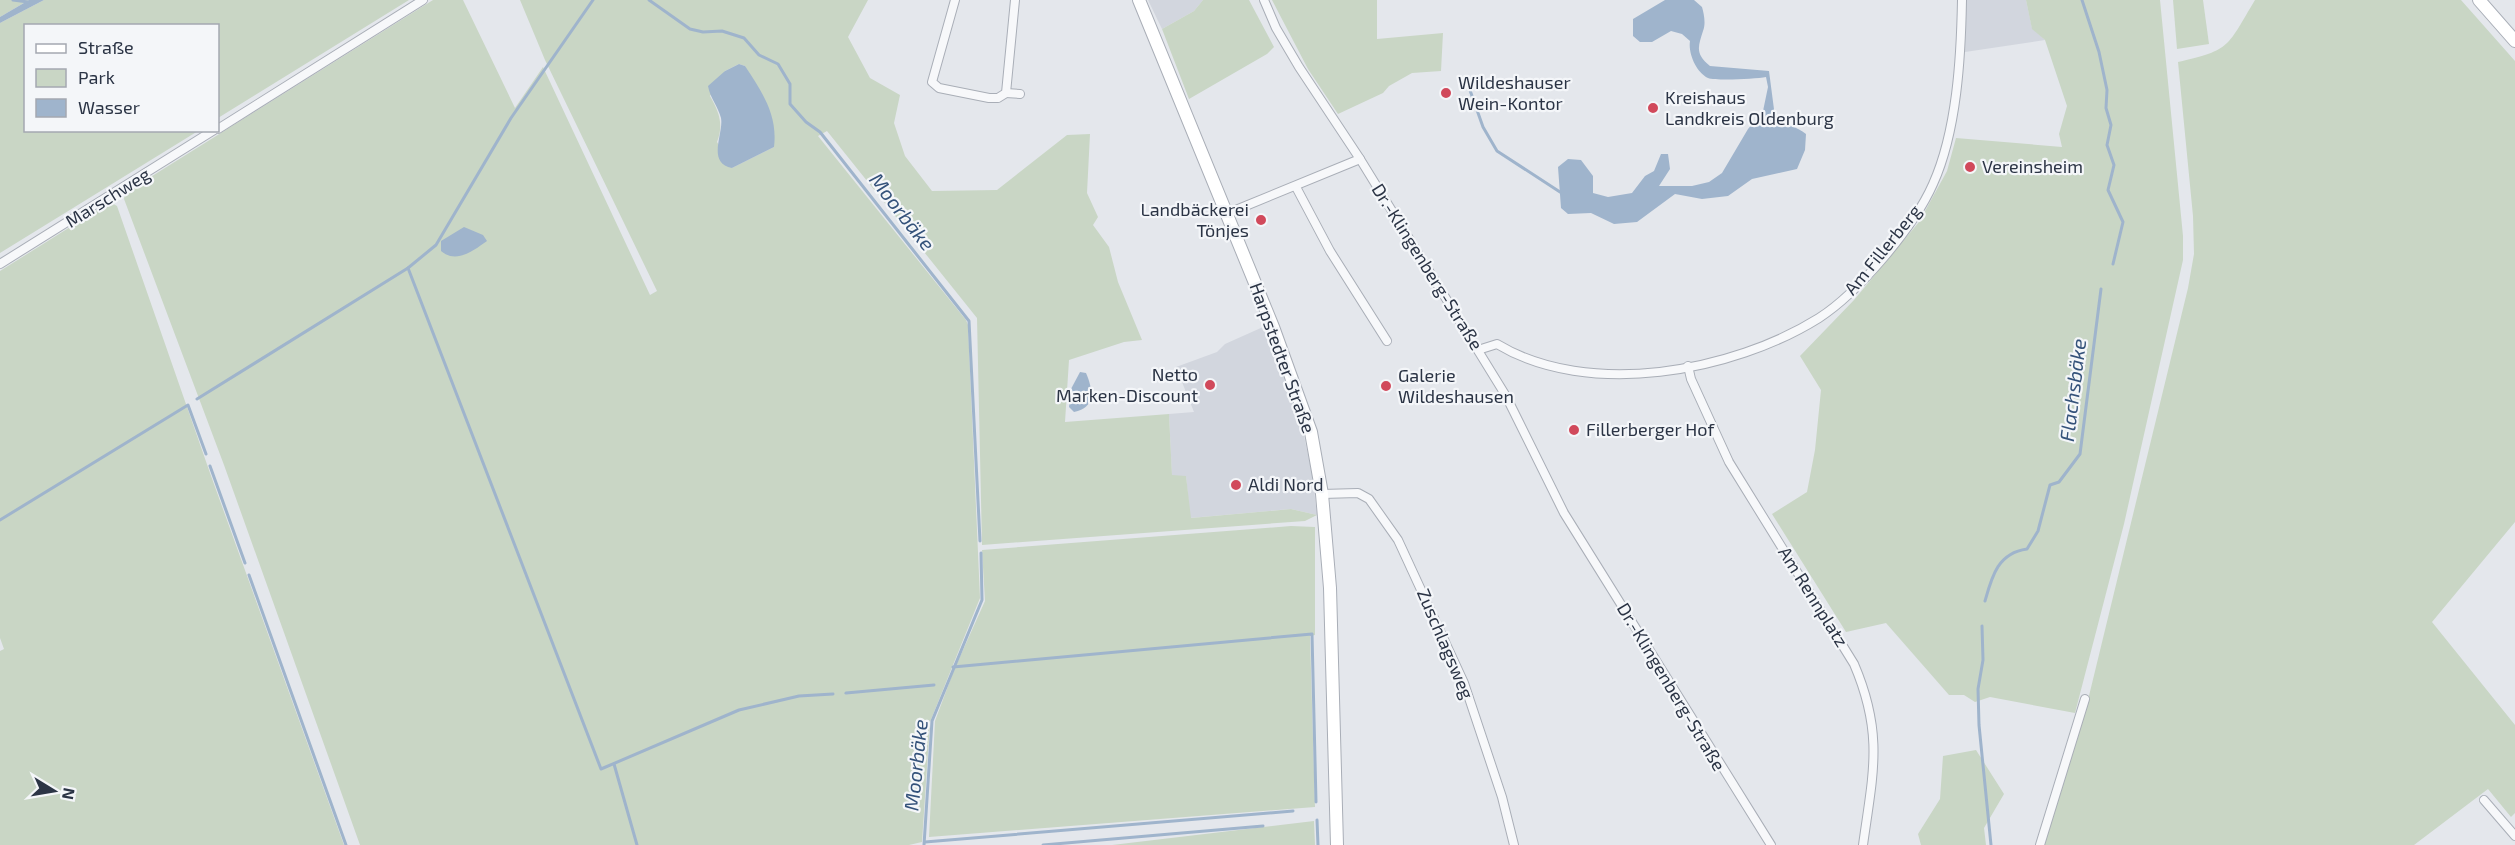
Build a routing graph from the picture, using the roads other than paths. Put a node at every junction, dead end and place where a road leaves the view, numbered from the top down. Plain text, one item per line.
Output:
1 (423, 0) edge
2 (955, 0) edge
3 (1015, 0) edge
4 (1139, 0) edge
5 (1264, 0) edge
6 (1962, 0) edge
7 (2479, 0) edge
8 (2515, 41) edge
9 (1006, 93) junction
10 (1020, 94) dead end
11 (219, 128) edge
12 (213, 132) edge
13 (1360, 159) junction
14 (1296, 187) junction
15 (1226, 214) junction
16 (0, 264) edge
17 (1387, 341) dead end
18 (1478, 350) junction
19 (1688, 366) junction
20 (1322, 494) junction
21 (2085, 699) dead end
22 (2484, 800) dead end
23 (2515, 836) edge
24 (1337, 845) edge
25 (1514, 845) edge
26 (1771, 845) edge
27 (1863, 845) edge
28 (2040, 845) edge

1 - 11 street, Marschweg
2 - 9 street
3 - 9 street
4 - 15 main road, Harpstedter Straße
5 - 13 street, Dr.-Klingenberg-Straße
6 - 19 street, Am Fillerberg
7 - 8 main road
9 - 10 street
12 - 16 street, Marschweg
13 - 14 street
13 - 18 street, Dr.-Klingenberg-Straße
14 - 15 street
14 - 17 street
15 - 20 main road, Harpstedter Straße
18 - 19 street, Am Fillerberg
18 - 26 street, Dr.-Klingenberg-Straße
19 - 27 street, Am Rennplatz
20 - 24 main road, Harpstedter Straße
20 - 25 street, Zuschlagsweg
21 - 28 street
22 - 23 street

